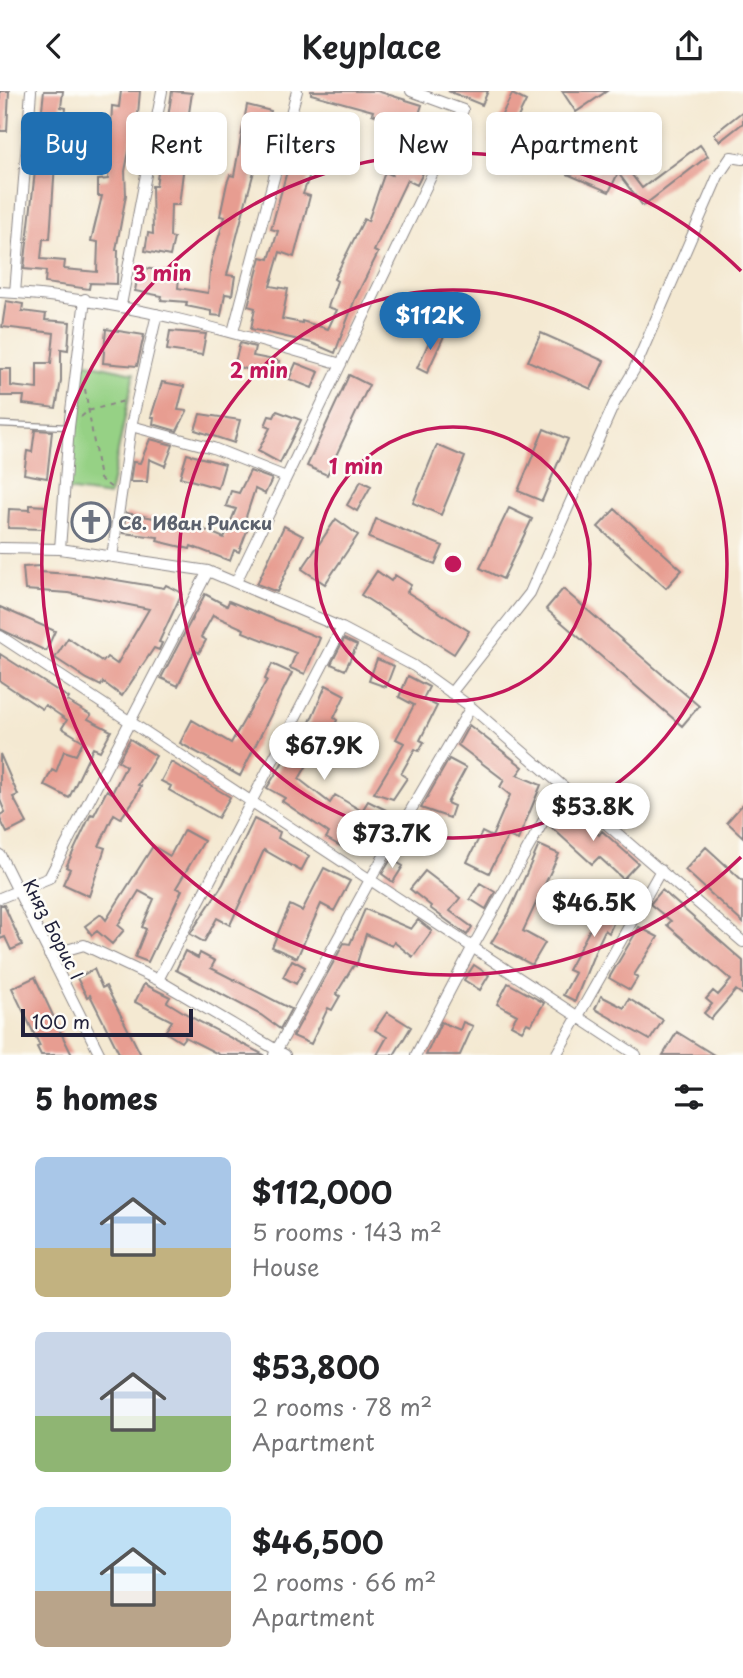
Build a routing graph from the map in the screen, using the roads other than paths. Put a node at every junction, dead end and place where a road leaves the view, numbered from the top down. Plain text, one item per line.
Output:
1 (31, 91) edge
2 (162, 91) edge
3 (297, 91) edge
4 (411, 91) edge
5 (743, 159) edge
6 (0, 292) edge
7 (15, 293) junction
8 (85, 299) junction
9 (121, 305) junction
10 (157, 314) junction
11 (233, 332) junction
12 (341, 364) junction
13 (0, 424) edge
14 (69, 426) junction
15 (131, 426) junction
16 (286, 477) junction
17 (0, 548) edge
18 (60, 549) junction
19 (112, 557) junction
20 (208, 571) junction
21 (236, 582) junction
22 (342, 628) junction
23 (0, 636) edge
24 (451, 693) junction
25 (471, 707) junction
26 (132, 722) junction
27 (563, 786) junction
28 (250, 801) junction
29 (0, 855) edge
30 (661, 870) junction
31 (370, 880) junction
32 (18, 893) junction
33 (0, 898) edge
34 (743, 942) edge
35 (471, 950) junction
36 (49, 955) junction
37 (158, 980) junction
38 (579, 1017) junction
39 (279, 1053) edge
40 (100, 1055) edge
41 (416, 1055) edge
42 (556, 1055) edge
43 (636, 1055) edge

1 - 7 street
2 - 9 street
3 - 11 street
4 - 12 street
5 - 24 street
6 - 7 street
7 - 8 street
8 - 9 street
8 - 14 street
9 - 10 street
10 - 11 street
10 - 15 street
11 - 12 street
12 - 16 street
13 - 14 lane
14 - 18 street
15 - 16 street
15 - 19 street
16 - 21 street
17 - 18 street
18 - 19 street
19 - 20 street
20 - 21 street
20 - 26 street
21 - 22 street
22 - 24 street
22 - 28 street
23 - 26 street
24 - 25 street
25 - 27 street
25 - 31 street
26 - 28 street
26 - 32 street
27 - 30 street
27 - 35 street
28 - 31 street
28 - 37 street
29 - 32 street, Княз Борис I
30 - 34 street
30 - 38 street
31 - 35 street
31 - 39 street
32 - 33 street
32 - 36 street, Княз Борис I
35 - 38 street
35 - 41 street
36 - 37 street
36 - 40 street, Княз Борис I
37 - 39 street
38 - 42 street
38 - 43 street

